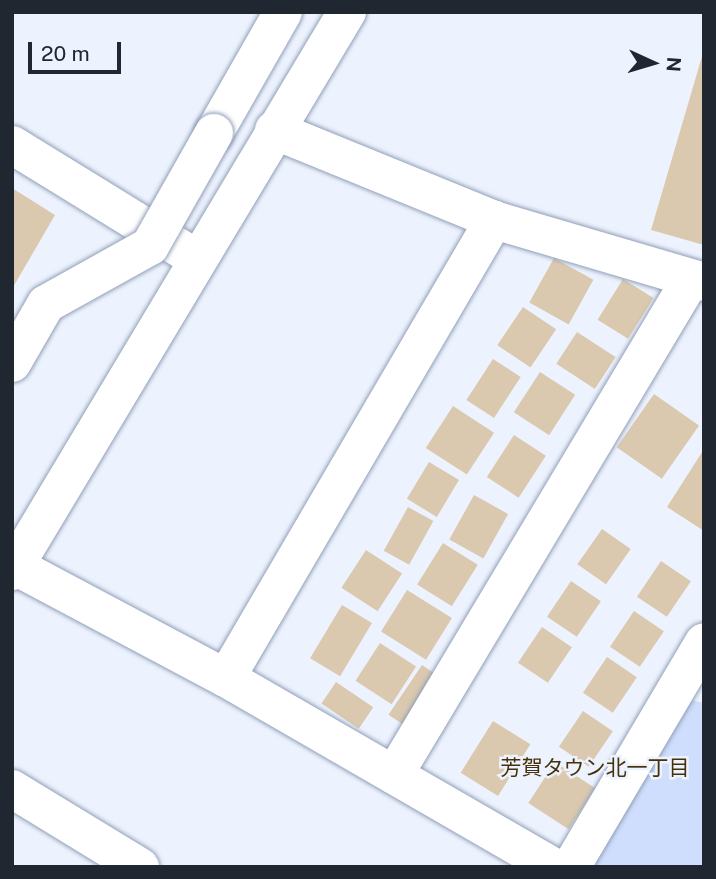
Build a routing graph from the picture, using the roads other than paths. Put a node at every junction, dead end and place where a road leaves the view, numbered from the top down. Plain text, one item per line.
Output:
1 (283, 12) edge
2 (346, 12) edge
3 (274, 130) junction
4 (12, 145) edge
5 (494, 220) junction
6 (197, 259) junction
7 (697, 280) edge
8 (12, 363) edge
9 (14, 568) edge
10 (704, 642) edge
11 (226, 678) junction
12 (690, 692) edge
13 (394, 775) junction
14 (12, 789) edge
15 (140, 867) edge
16 (553, 867) edge
17 (571, 867) edge

1 - 8 street, bridge
2 - 3 street
3 - 5 street
3 - 6 street
4 - 6 street
5 - 7 street
5 - 11 street
6 - 9 street
7 - 13 street
9 - 11 street
10 - 12 street
11 - 13 street
12 - 17 street
13 - 16 street
14 - 15 street

